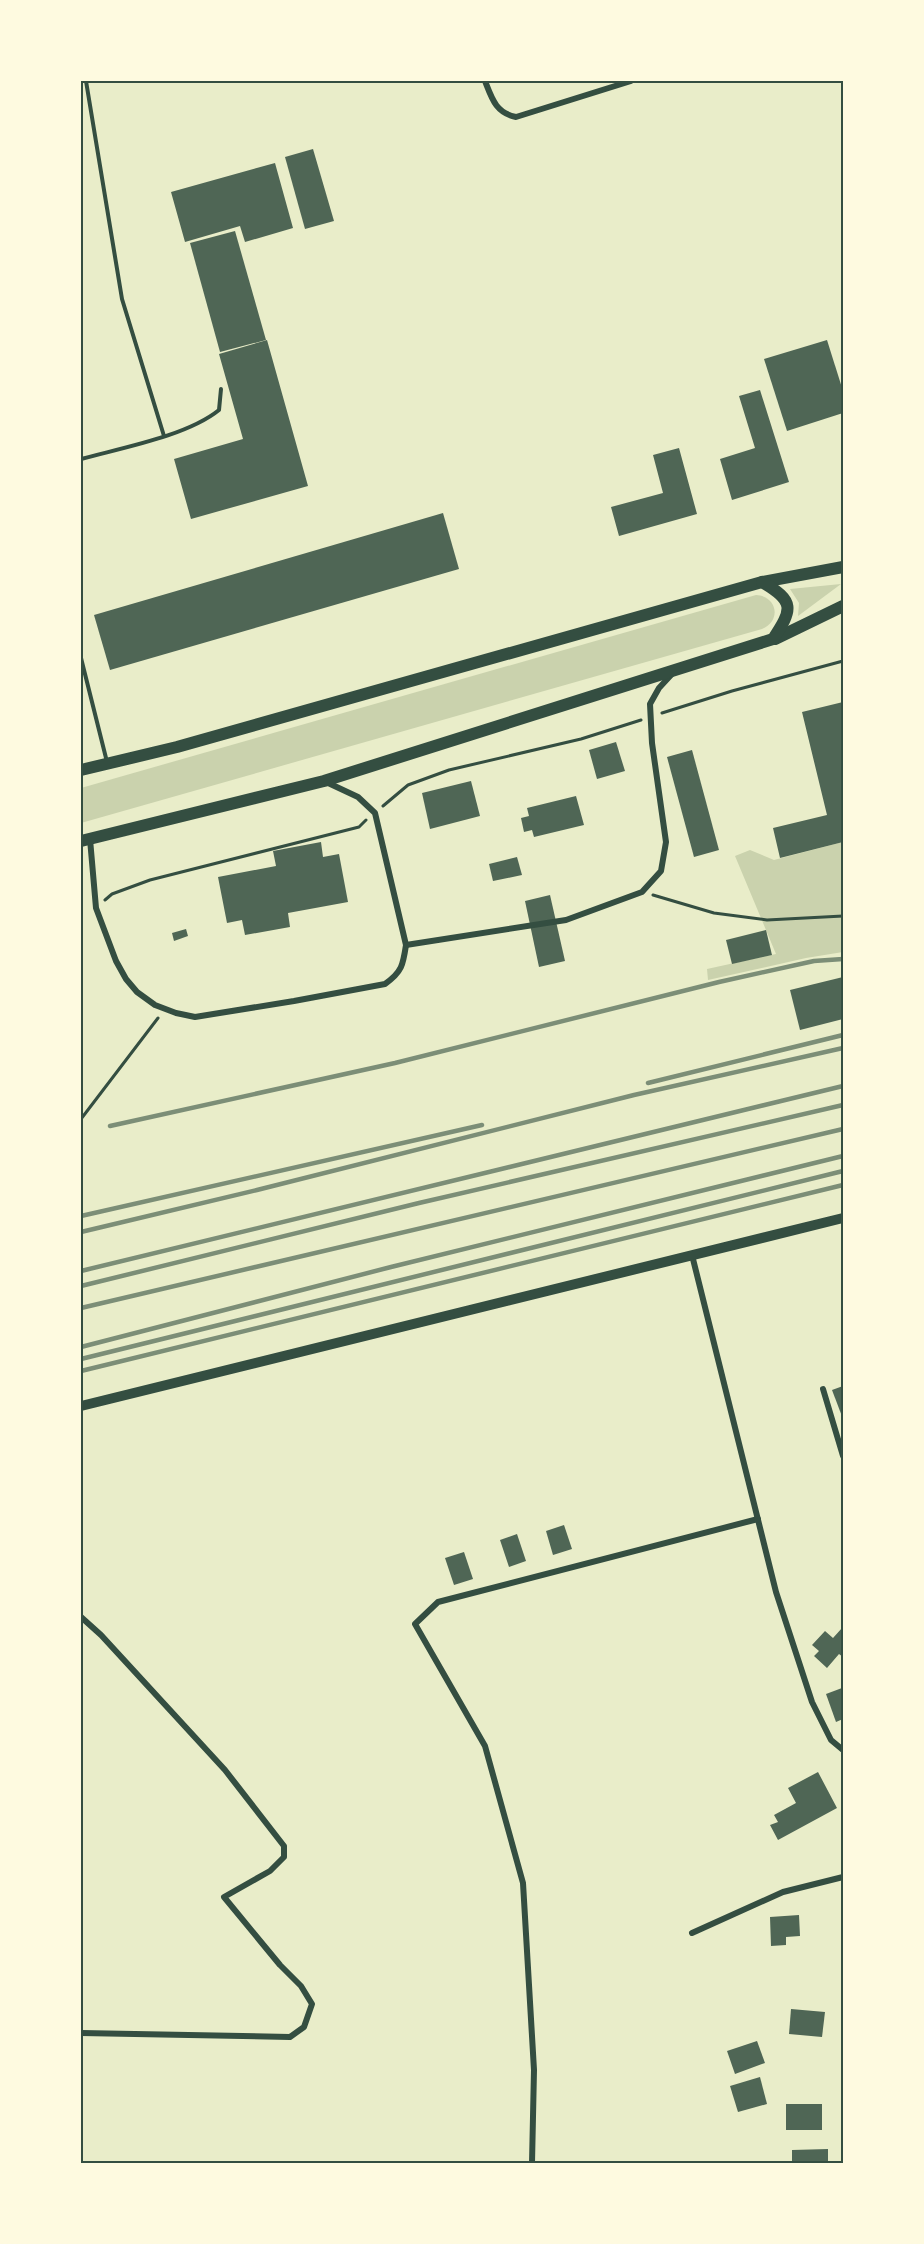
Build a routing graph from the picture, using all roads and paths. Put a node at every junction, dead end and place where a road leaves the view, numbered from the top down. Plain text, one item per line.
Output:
1 (86, 81) edge
2 (485, 81) edge
3 (631, 81) edge
4 (220, 389) dead end
5 (164, 436) junction
6 (81, 459) edge
7 (843, 567) edge
8 (762, 582) junction
9 (843, 606) edge
10 (774, 639) junction
11 (81, 658) edge
12 (843, 661) edge
13 (676, 669) junction
14 (651, 717) junction
15 (107, 764) junction
16 (81, 770) edge
17 (324, 781) junction
18 (375, 813) junction
19 (86, 840) edge
20 (642, 892) junction
21 (96, 908) junction
22 (843, 916) edge
23 (406, 945) junction
24 (166, 1009) junction
25 (81, 1119) edge
26 (843, 1218) edge
27 (692, 1255) junction
28 (823, 1389) dead end
29 (81, 1406) edge
30 (843, 1456) edge
31 (758, 1519) junction
32 (81, 1617) edge
33 (843, 1750) edge
34 (843, 1877) edge
35 (692, 1933) dead end
36 (81, 2033) edge
37 (532, 2163) edge

1 - 5 lane
2 - 3 street
4 - 5 lane
5 - 6 lane
7 - 8 main road
8 - 10 main road
8 - 15 main road
9 - 10 main road
10 - 13 main road
11 - 15 lane
12 - 14 path
13 - 14 street
13 - 17 main road
14 - 18 path
14 - 20 street
15 - 16 main road
17 - 18 street
17 - 19 main road
18 - 21 path
18 - 23 street
19 - 21 street
20 - 22 path
20 - 23 street
21 - 24 street
23 - 24 street
24 - 25 path
26 - 27 street
27 - 29 street
27 - 31 street
28 - 30 street
31 - 33 street
31 - 37 street
32 - 36 street
34 - 35 street

